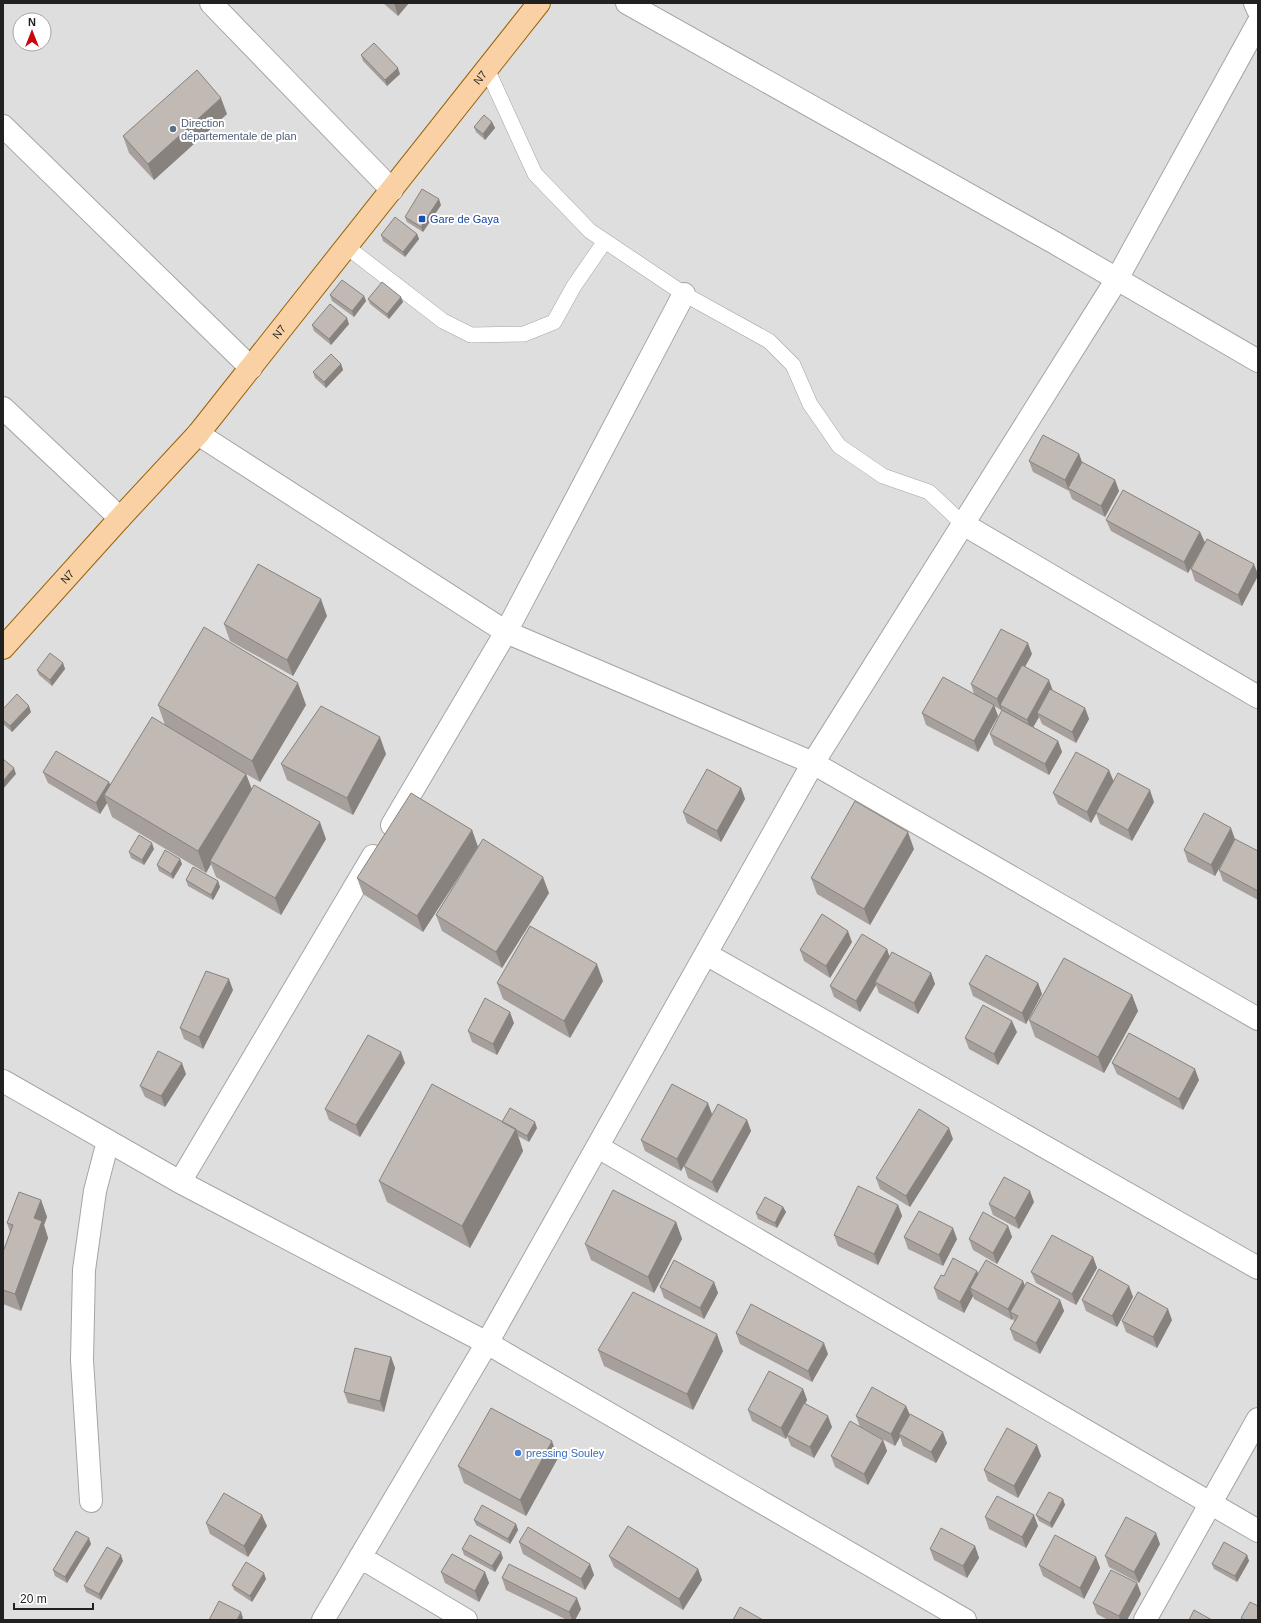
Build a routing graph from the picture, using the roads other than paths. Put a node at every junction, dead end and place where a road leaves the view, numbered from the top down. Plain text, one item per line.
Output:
1 (211, 3) edge
2 (539, 3) edge
3 (627, 3) edge
4 (1255, 3) edge
5 (1258, 10) edge
6 (1258, 23) edge
7 (487, 70) junction
8 (3, 126) edge
9 (392, 190) junction
10 (605, 242) junction
11 (347, 247) junction
12 (1117, 279) junction
13 (684, 294) junction
14 (1258, 361) edge
15 (251, 368) junction
16 (3, 408) edge
17 (198, 434) junction
18 (120, 518) junction
19 (963, 524) junction
20 (506, 632) junction
21 (3, 648) edge
22 (1258, 697) edge
23 (813, 763) junction
24 (706, 954) junction
25 (1258, 1019) edge
26 (3, 1081) edge
27 (108, 1141) junction
28 (598, 1147) junction
29 (180, 1182) junction
30 (1258, 1268) edge
31 (487, 1343) junction
32 (1258, 1418) edge
33 (91, 1501) dead end
34 (1211, 1503) junction
35 (1258, 1531) edge
36 (360, 1557) junction
37 (323, 1620) edge
38 (466, 1620) edge
39 (965, 1620) edge
40 (1145, 1620) edge

1 - 9 street
2 - 7 main road, N7
3 - 12 street
4 - 5 street
6 - 12 street
7 - 9 main road, N7
7 - 10 lane
8 - 15 street
9 - 11 main road, N7
10 - 11 lane
10 - 13 lane
11 - 15 main road, N7
12 - 14 street
12 - 19 street
13 - 19 lane
13 - 20 street
15 - 17 main road, N7
16 - 18 street
17 - 18 main road, N7
17 - 20 street
18 - 21 main road, N7
19 - 22 street
19 - 23 street
20 - 23 street
20 - 29 street
23 - 24 street
23 - 25 street
24 - 28 street
24 - 30 street
26 - 27 street
27 - 29 street
27 - 33 street
28 - 31 street
28 - 34 street
29 - 31 street
31 - 36 street
31 - 39 street
32 - 34 street
34 - 35 street
34 - 40 street
36 - 37 street
36 - 38 street

